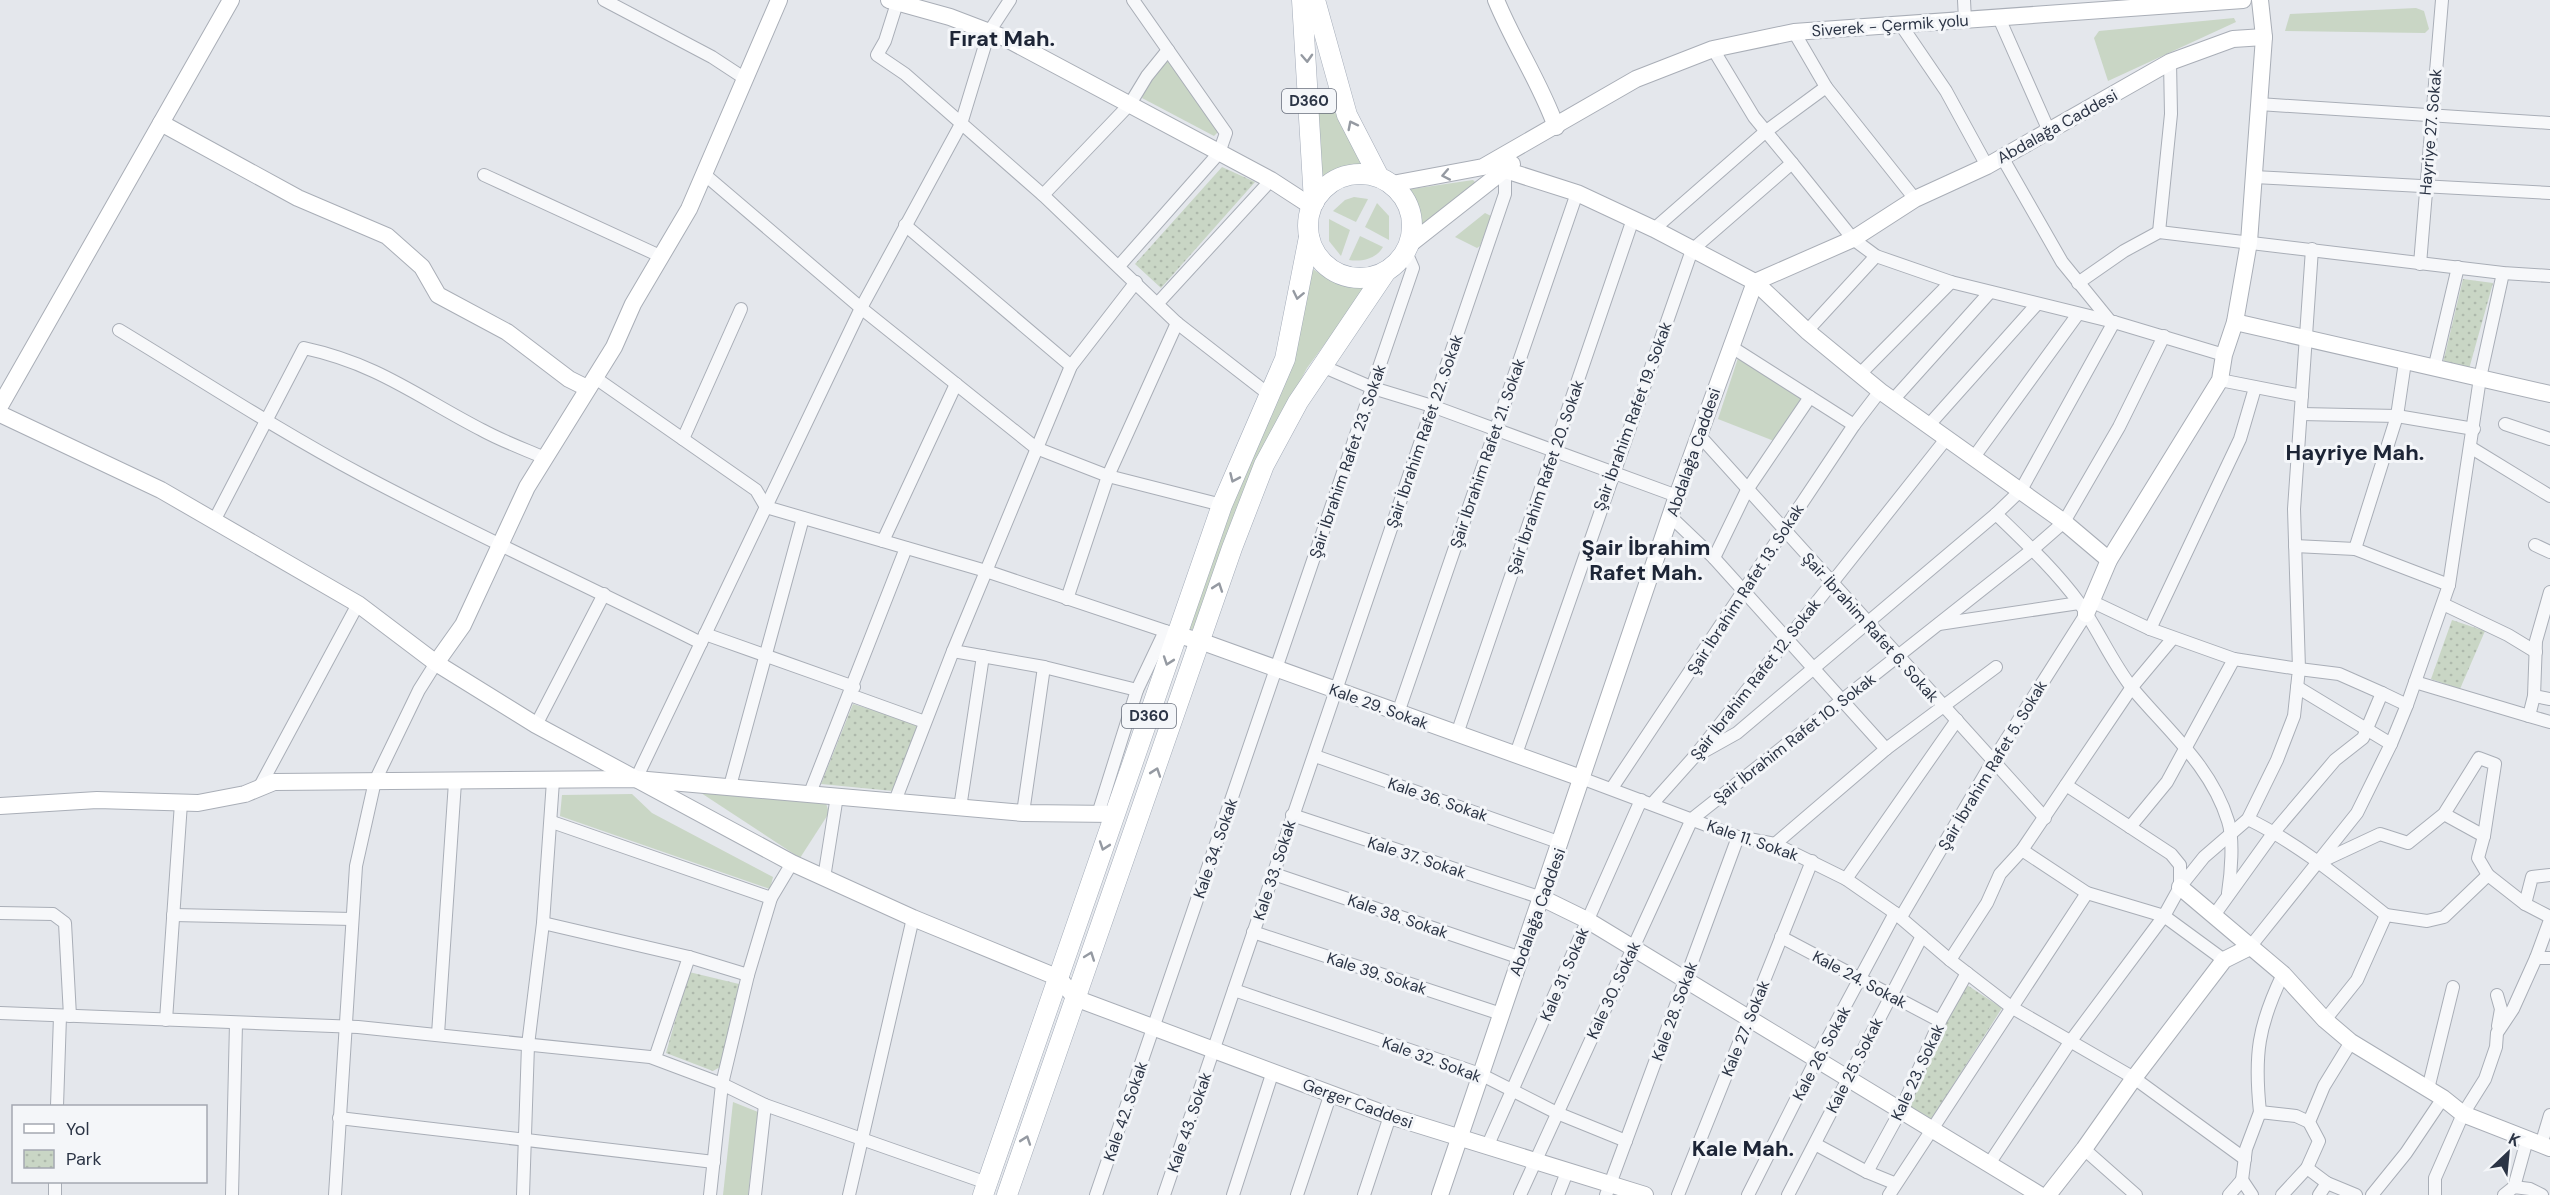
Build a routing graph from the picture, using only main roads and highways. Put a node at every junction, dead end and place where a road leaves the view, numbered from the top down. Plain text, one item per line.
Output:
1 (1302, 0) edge
2 (1315, 0) edge
3 (1386, 181) junction
4 (1313, 204) junction
5 (1309, 237) junction
6 (1385, 273) junction
7 (985, 1189) edge
8 (1007, 1195) edge

1 -> 4 main road, D360
3 -> 2 main road, D360
3 - 4 main road
3 - 6 main road
4 - 5 main road
5 - 6 main road
5 -> 7 main road, D360
8 -> 6 main road, D360

